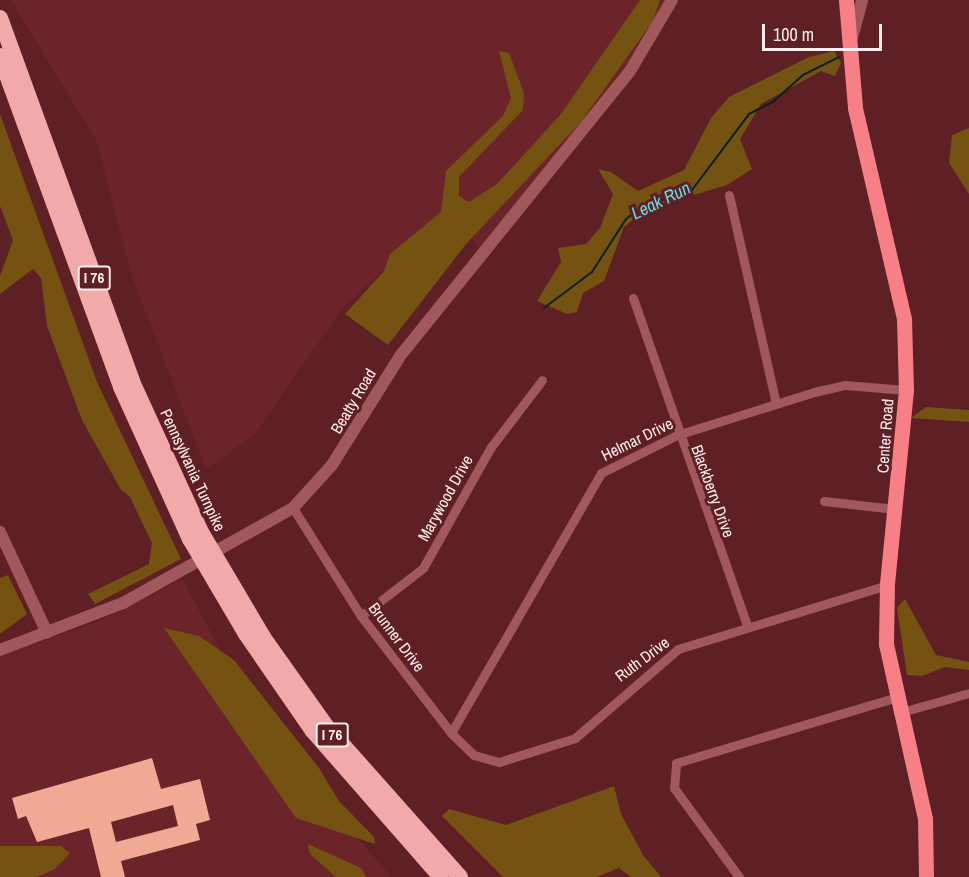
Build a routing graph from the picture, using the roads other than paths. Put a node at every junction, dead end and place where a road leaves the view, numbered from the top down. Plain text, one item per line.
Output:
1 (672, 0) edge
2 (846, 0) edge
3 (862, 0) edge
4 (0, 18) edge
5 (851, 42) junction
6 (0, 56) edge
7 (729, 195) dead end
8 (633, 297) dead end
9 (542, 380) dead end
10 (906, 390) junction
11 (776, 403) junction
12 (677, 435) junction
13 (824, 501) dead end
14 (292, 508) junction
15 (895, 509) junction
16 (0, 532) edge
17 (195, 536) junction
18 (220, 579) junction
19 (887, 585) junction
20 (361, 616) junction
21 (747, 626) junction
22 (47, 633) junction
23 (0, 650) edge
24 (969, 693) edge
25 (896, 706) junction
26 (451, 733) junction
27 (499, 762) joint
28 (441, 877) edge
29 (460, 877) edge
30 (739, 877) edge
31 (926, 877) edge

1 - 14 street, Beatty Road
2 - 5 main road
3 - 5 street, Center Road
4 - 17 highway, Pennsylvania Turnpike / I 76
5 - 10 main road, Center Road
6 - 17 highway, Pennsylvania Turnpike / I 76
7 - 11 street
8 - 12 street, Blackberry Drive
9 - 20 street, Marywood Drive
10 - 11 street, Helmar Drive
10 - 15 main road, Center Road
11 - 12 street, Helmar Drive
12 - 21 street, Blackberry Drive
12 - 26 street, Helmar Drive
13 - 15 street
14 - 20 street, Brunner Drive
14 - 22 street, Beatty Road
15 - 19 main road, Center Road
16 - 22 street
17 - 18 highway, Pennsylvania Turnpike / I 76
18 - 28 highway, Pennsylvania Turnpike / I 76
18 - 29 highway, Pennsylvania Turnpike / I 76
19 - 21 street, Ruth Drive
19 - 25 main road, Center Road
20 - 26 street, Brunner Drive
21 - 27 street, Ruth Drive
22 - 23 street, Beatty Road
24 - 25 street
25 - 30 street
25 - 31 main road, Center Road
26 - 27 street, Brunner Drive

